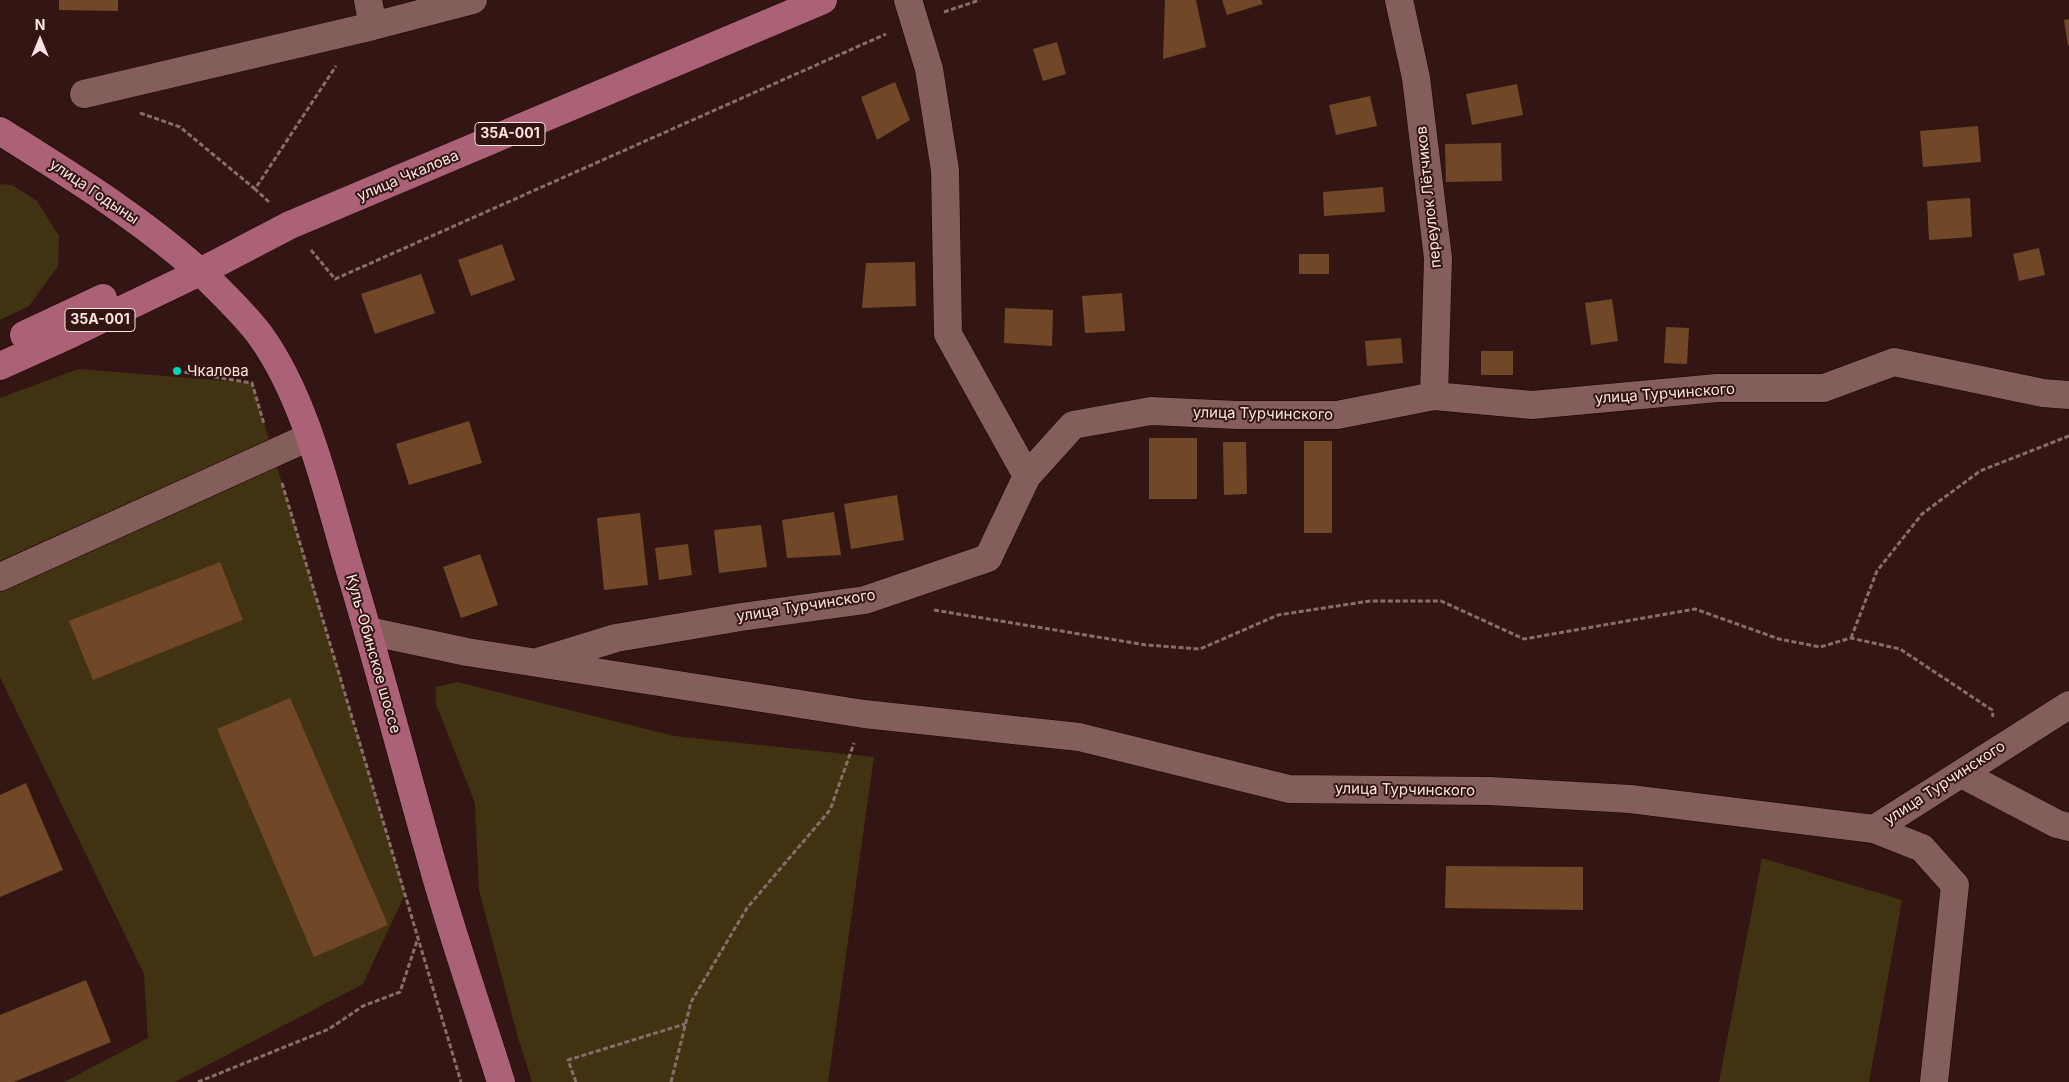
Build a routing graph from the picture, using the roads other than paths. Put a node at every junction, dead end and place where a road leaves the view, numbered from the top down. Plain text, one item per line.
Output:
1 (473, 0) edge
2 (774, 0) edge
3 (823, 0) edge
4 (908, 0) edge
5 (1399, 0) edge
6 (371, 13) edge
7 (84, 94) dead end
8 (0, 131) edge
9 (192, 265) junction
10 (0, 346) edge
11 (0, 366) edge
12 (2069, 395) edge
13 (1434, 396) junction
14 (310, 437) junction
15 (1027, 476) junction
16 (0, 577) edge
17 (368, 631) junction
18 (535, 663) junction
19 (2069, 705) edge
20 (1962, 774) junction
21 (2069, 827) edge
22 (1874, 828) junction
23 (501, 1082) edge
24 (1934, 1082) edge

1 - 6 street
2 - 9 main road, улица Чкалова / 35А-001
3 - 9 main road, улица Чкалова / 35А-001
4 - 15 street
5 - 13 street, переулок Лётчиков
6 - 7 street
8 - 9 main road, улица Годыны
9 - 10 main road, улица Чкалова / 35А-001
9 - 11 main road, улица Чкалова / 35А-001
9 - 14 main road, Куль-Обинское шоссе
12 - 13 street, улица Турчинского
13 - 15 street, улица Турчинского
14 - 16 street
14 - 17 main road, Куль-Обинское шоссе
15 - 18 street, улица Турчинского
17 - 18 street, улица Турчинского
17 - 23 main road, Куль-Обинское шоссе
18 - 22 street, улица Турчинского
19 - 20 street, улица Турчинского
20 - 21 street
20 - 22 street, улица Турчинского
22 - 24 street

